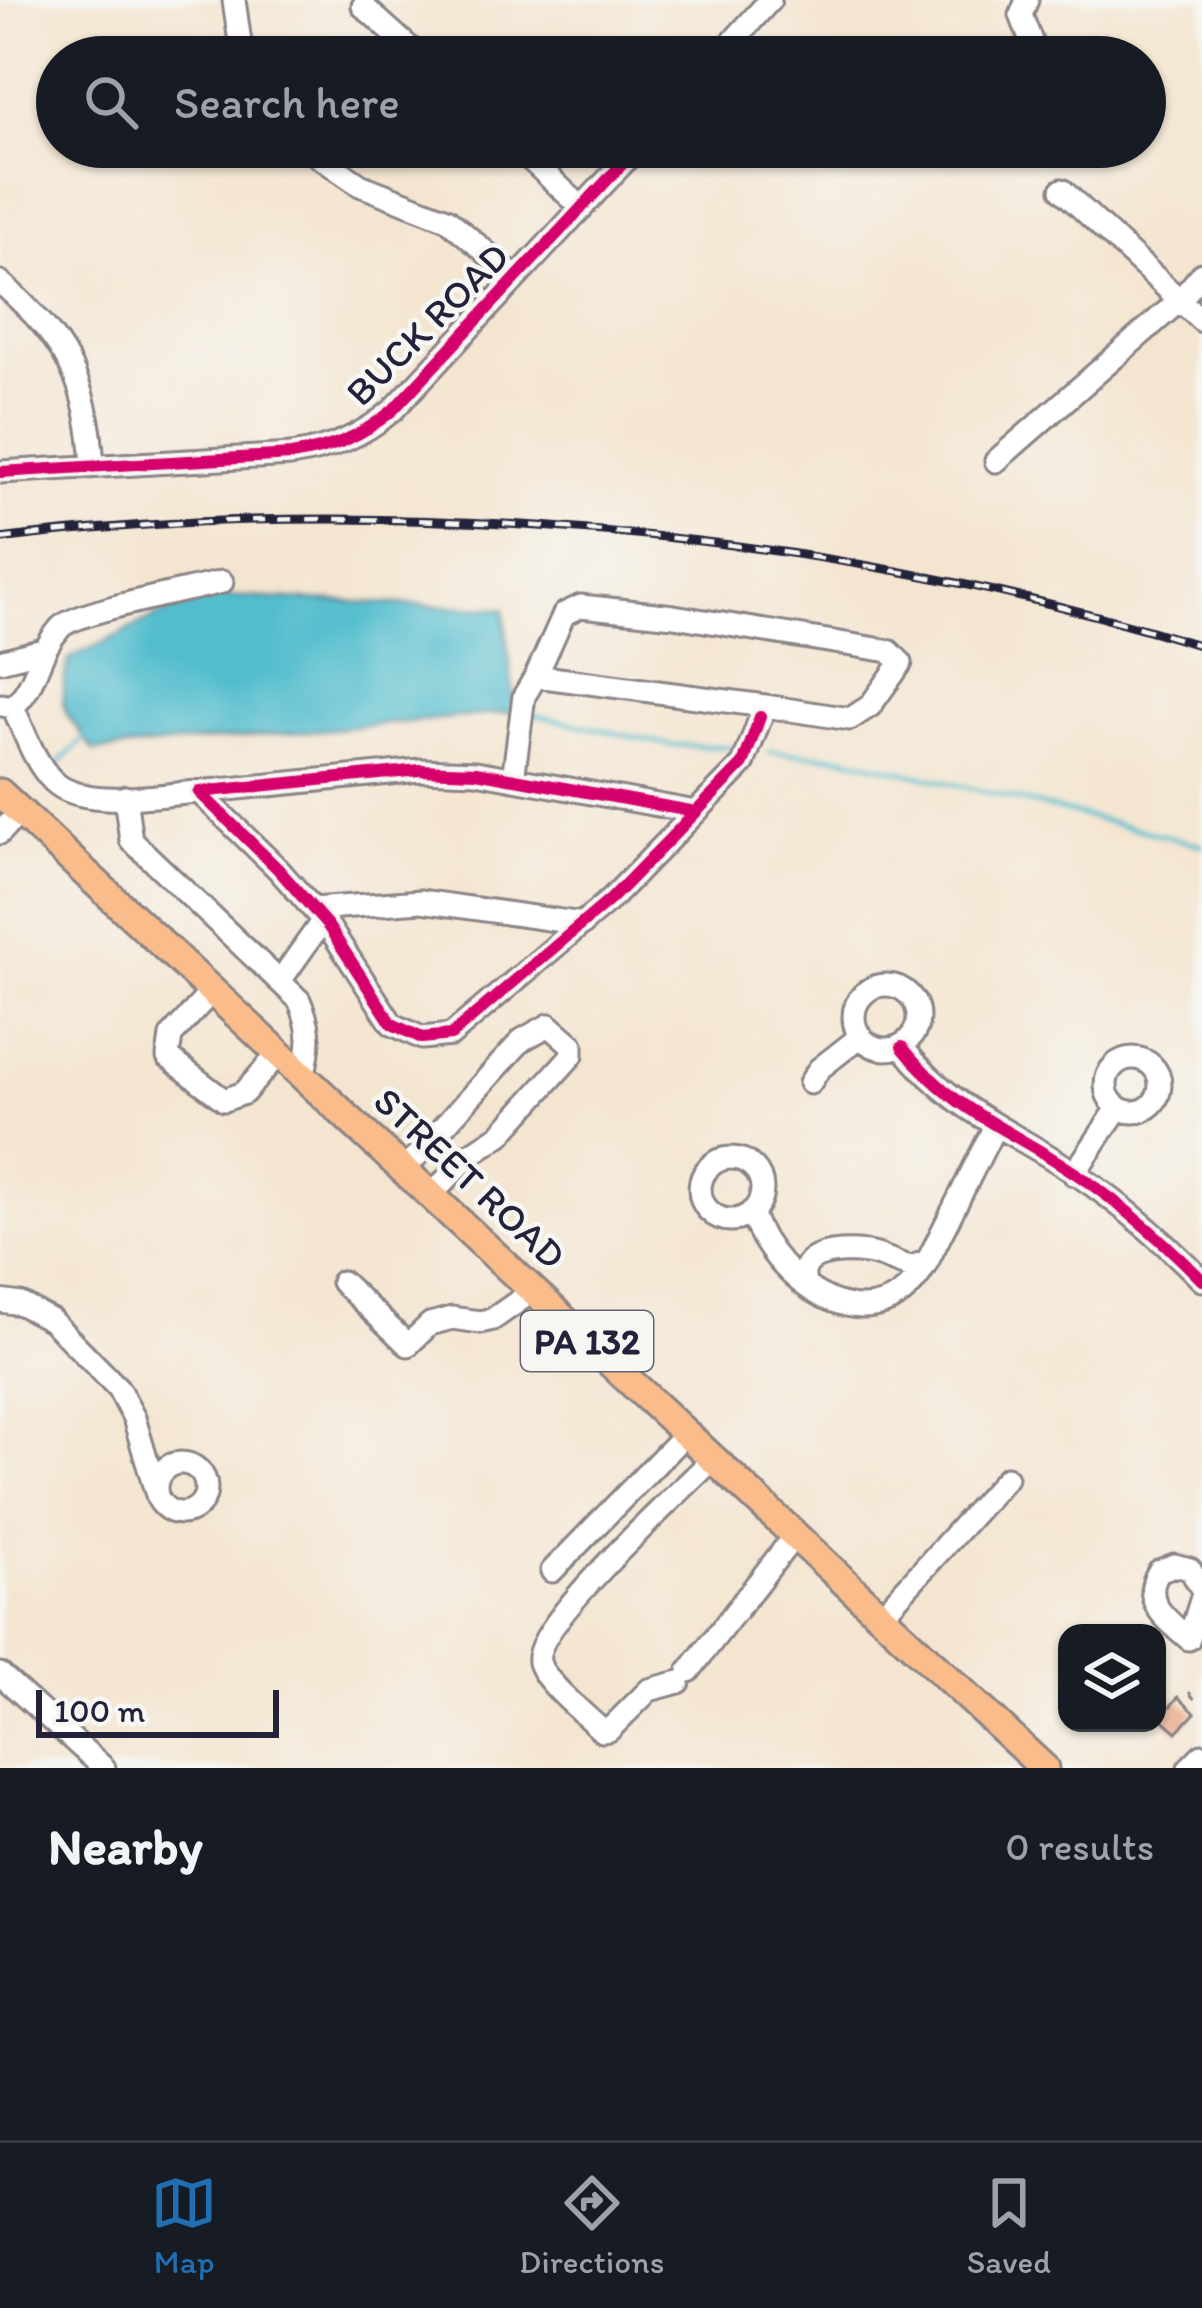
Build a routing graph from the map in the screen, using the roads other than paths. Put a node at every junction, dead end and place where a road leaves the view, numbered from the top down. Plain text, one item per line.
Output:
1 (233, 0) edge
2 (770, 0) edge
3 (1027, 0) edge
4 (363, 6) dead end
5 (239, 36) edge
6 (397, 36) edge
7 (737, 36) edge
8 (1030, 36) edge
9 (335, 168) edge
10 (539, 168) edge
11 (619, 168) edge
12 (1062, 190) dead end
13 (582, 208) junction
14 (1202, 274) edge
15 (516, 278) junction
16 (0, 282) edge
17 (1180, 300) junction
18 (1202, 321) edge
19 (997, 461) dead end
20 (93, 465) junction
21 (0, 472) edge
22 (222, 582) dead end
23 (43, 650) junction
24 (0, 661) edge
25 (536, 676) junction
26 (6, 706) edge
27 (762, 711) junction
28 (513, 778) junction
29 (199, 792) junction
30 (125, 797) junction
31 (10, 803) edge
32 (696, 812) junction
33 (0, 833) edge
34 (318, 915) junction
35 (583, 924) junction
36 (280, 981) junction
37 (212, 991) junction
38 (861, 1036) junction
39 (902, 1047) junction
40 (279, 1054) junction
41 (304, 1076) junction
42 (810, 1083) dead end
43 (1118, 1108) dead end
44 (994, 1126) junction
45 (404, 1170) junction
46 (1074, 1174) junction
47 (431, 1196) junction
48 (751, 1212) dead end
49 (928, 1260) junction
50 (805, 1277) junction
51 (1202, 1280) edge
52 (342, 1282) dead end
53 (533, 1291) junction
54 (0, 1301) edge
55 (686, 1433) junction
56 (713, 1459) junction
57 (1006, 1478) dead end
58 (156, 1492) dead end
59 (795, 1535) junction
60 (552, 1571) dead end
61 (1202, 1593) edge
62 (881, 1616) junction
63 (1195, 1646) edge
64 (0, 1674) edge
65 (1202, 1755) edge
66 (1044, 1767) edge
67 (104, 1768) edge
68 (1189, 1768) edge

1 - 5 street
2 - 7 street
3 - 8 street
4 - 6 street
9 - 15 street
10 - 13 street
11 - 13 street, BUCK ROAD
12 - 17 street
13 - 15 street, BUCK ROAD
14 - 17 street
15 - 20 street, BUCK ROAD
16 - 20 street
17 - 18 street
17 - 19 street
20 - 21 street, BUCK ROAD
22 - 23 street
23 - 24 street
23 - 26 street
25 - 27 street
25 - 27 street
25 - 28 street
26 - 30 street
27 - 32 street
28 - 29 street
28 - 32 street
29 - 30 street
29 - 34 street
30 - 36 street
31 - 33 street
31 - 37 main road, STREET ROAD / PA 132
32 - 35 street
34 - 35 street
34 - 35 street
34 - 36 street
36 - 41 street
37 - 40 main road, STREET ROAD / PA 132
37 - 40 street
38 - 39 street
38 - 39 street
38 - 42 street
39 - 44 street
40 - 41 main road, STREET ROAD / PA 132
41 - 45 main road, STREET ROAD / PA 132
43 - 46 street
44 - 46 street
44 - 49 street
45 - 47 main road, STREET ROAD / PA 132
45 - 47 street
46 - 51 street
47 - 53 main road, STREET ROAD / PA 132
48 - 50 street
49 - 50 street
49 - 50 street
52 - 53 street
53 - 55 main road, STREET ROAD / PA 132
54 - 58 street
55 - 56 main road, STREET ROAD / PA 132
55 - 60 street
56 - 59 main road, STREET ROAD / PA 132
56 - 59 street
57 - 62 street
59 - 62 main road, STREET ROAD / PA 132
61 - 63 street
61 - 63 street
62 - 66 main road, STREET ROAD / PA 132
64 - 67 street
65 - 68 street

